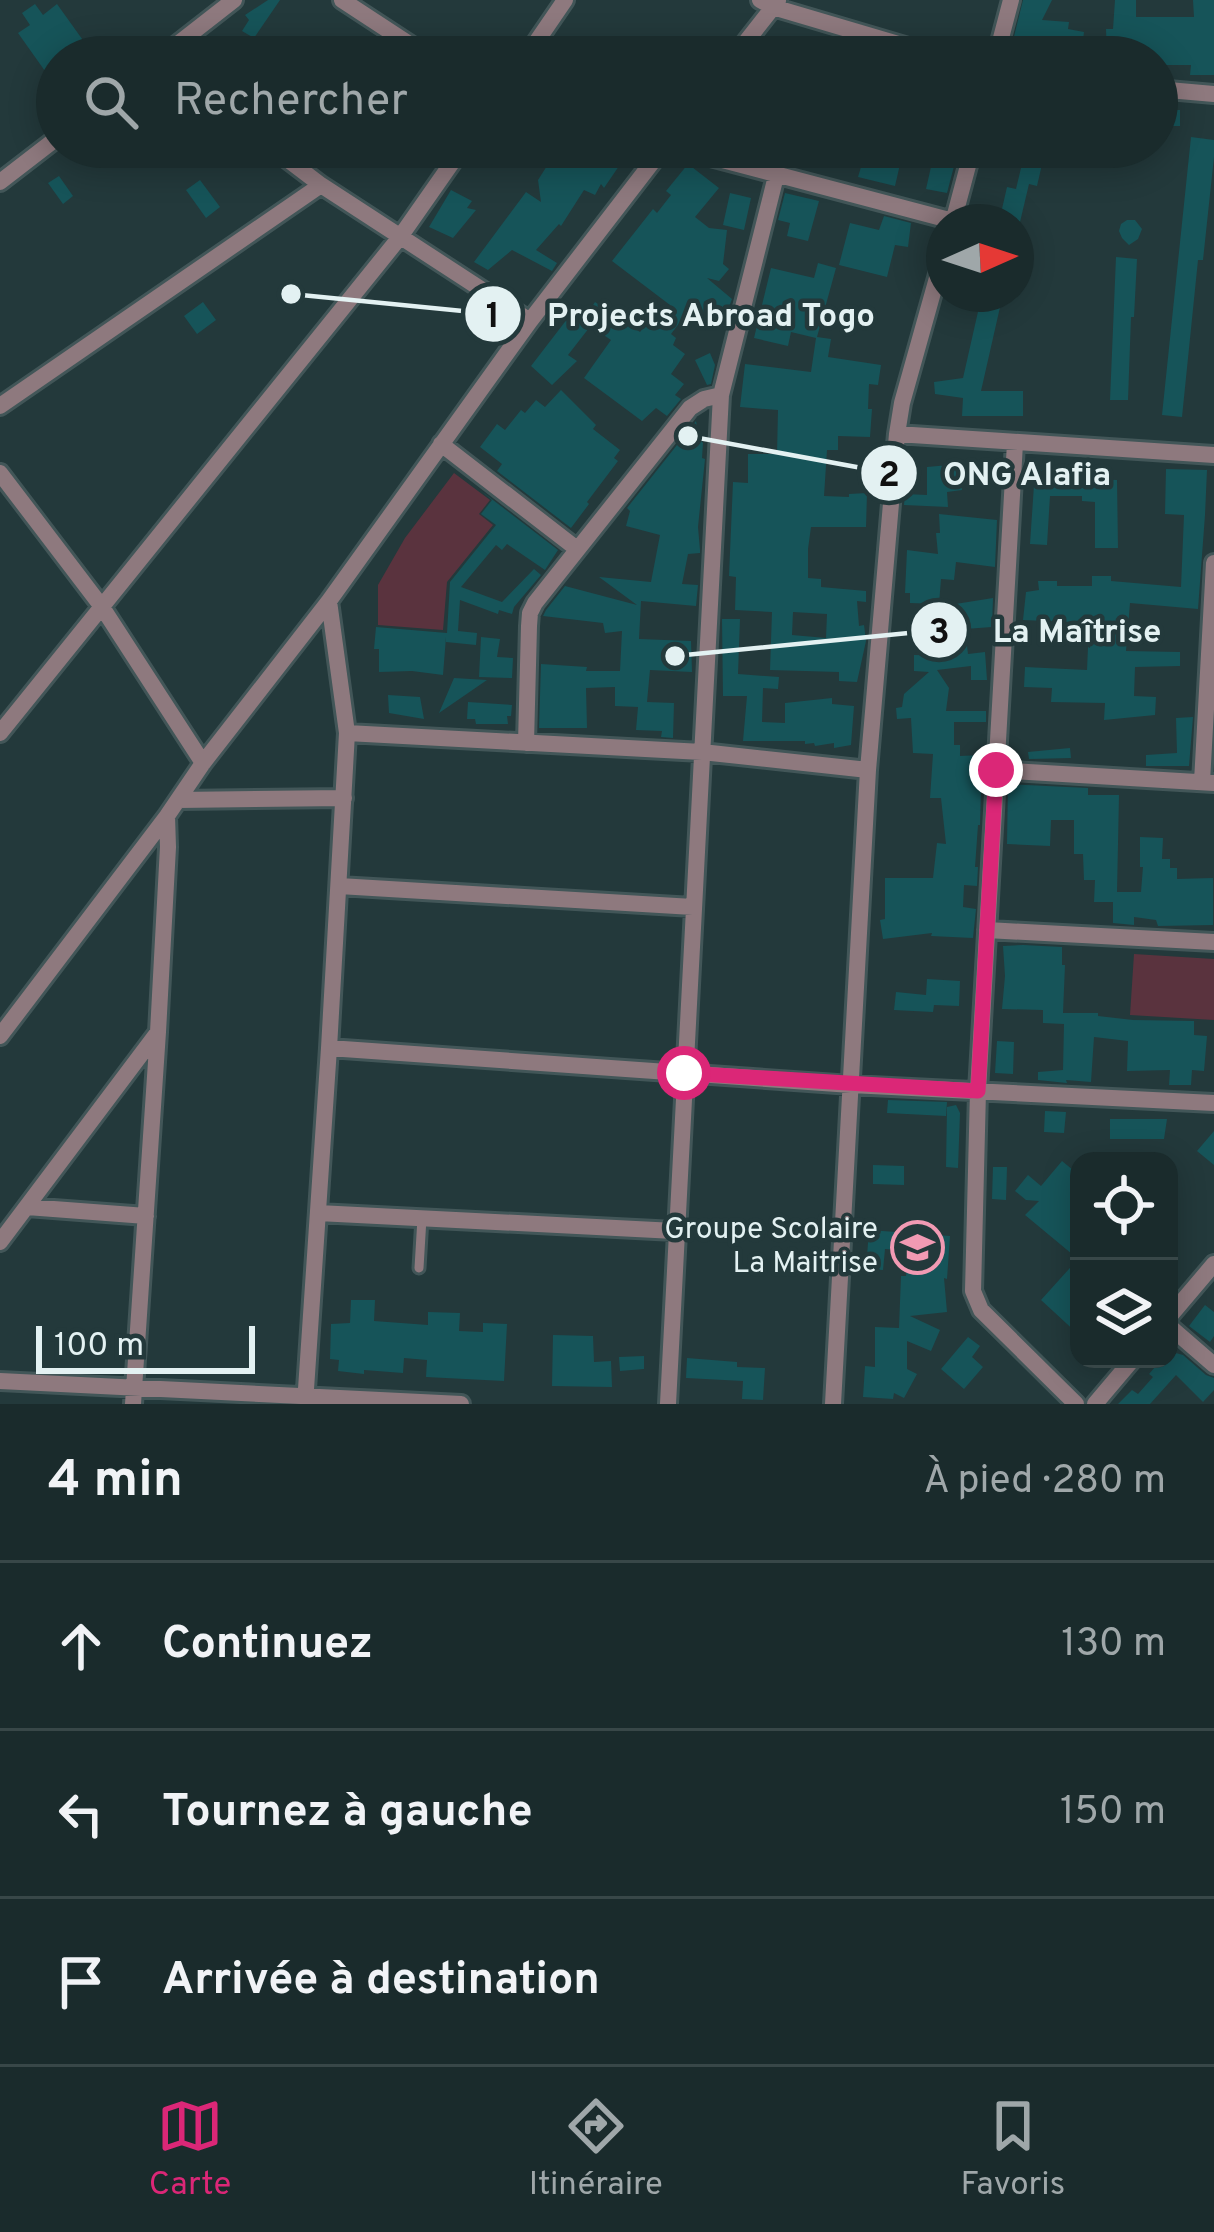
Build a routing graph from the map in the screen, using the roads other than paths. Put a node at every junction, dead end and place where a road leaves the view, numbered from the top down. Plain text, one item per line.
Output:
1 (234, 0) edge
2 (343, 0) edge
3 (565, 0) edge
4 (1011, 0) edge
5 (771, 2) edge
6 (188, 36) edge
7 (397, 36) edge
8 (540, 36) edge
9 (748, 36) edge
10 (877, 36) edge
11 (1002, 36) edge
12 (1178, 91) edge
13 (1214, 94) edge
14 (36, 154) edge
15 (299, 168) edge
16 (448, 168) edge
17 (651, 168) edge
18 (746, 168) edge
19 (967, 168) edge
20 (776, 176) junction
21 (0, 182) edge
22 (321, 185) junction
23 (958, 204) edge
24 (926, 215) edge
25 (400, 237) junction
26 (928, 312) edge
27 (530, 321) junction
28 (721, 395) junction
29 (0, 406) edge
30 (897, 434) junction
31 (1015, 443) junction
32 (441, 444) junction
33 (1214, 455) edge
34 (0, 473) edge
35 (577, 549) junction
36 (1214, 563) edge
37 (329, 602) junction
38 (103, 607) junction
39 (0, 733) edge
40 (347, 733) junction
41 (526, 742) junction
42 (702, 752) junction
43 (203, 763) junction
44 (868, 770) junction
45 (996, 770) junction
46 (1208, 783) edge
47 (344, 798) junction
48 (178, 800) junction
49 (166, 816) junction
50 (338, 886) junction
51 (693, 907) junction
52 (987, 930) junction
53 (1214, 942) edge
54 (158, 1032) junction
55 (0, 1036) edge
56 (329, 1048) junction
57 (684, 1073) junction
58 (851, 1085) junction
59 (978, 1091) junction
60 (1214, 1103) edge
61 (27, 1207) junction
62 (318, 1213) junction
63 (146, 1216) junction
64 (422, 1218) junction
65 (675, 1231) junction
66 (0, 1241) edge
67 (1214, 1264) edge
68 (419, 1268) dead end
69 (1178, 1310) edge
70 (1178, 1331) edge
71 (1214, 1365) edge
72 (1125, 1368) edge
73 (0, 1381) edge
74 (133, 1396) edge
75 (305, 1400) edge
76 (330, 1401) edge
77 (461, 1404) edge
78 (668, 1404) edge
79 (833, 1404) edge
80 (1076, 1404) edge
81 (1095, 1404) edge

1 - 6 street
2 - 7 street
3 - 8 street
4 - 11 street
5 - 9 street
5 - 10 street
12 - 13 street
14 - 21 street
15 - 22 street
16 - 25 street
17 - 27 street
18 - 20 street
19 - 23 street
20 - 24 street
20 - 28 street
22 - 25 street
22 - 29 street
25 - 27 street
25 - 38 street
26 - 30 street
27 - 32 street
28 - 35 street
28 - 42 street
30 - 31 street
30 - 44 street
31 - 33 street
31 - 45 street
32 - 35 street
32 - 37 street
34 - 38 street
35 - 41 street
36 - 46 street
37 - 40 street
37 - 43 street
38 - 39 street
38 - 43 street
40 - 41 street
40 - 47 street
41 - 42 street
42 - 44 street
42 - 51 street
43 - 48 street
44 - 58 street
45 - 46 street
45 - 52 street
47 - 48 street
47 - 50 street
48 - 49 street
49 - 54 street
49 - 55 street
50 - 51 street
50 - 56 street
51 - 57 street
52 - 53 street
52 - 59 street
54 - 61 street
54 - 63 street
56 - 57 street
56 - 62 street
57 - 58 street
57 - 65 street
58 - 59 street
58 - 79 street
59 - 60 street
59 - 80 street
61 - 63 street
61 - 66 street
62 - 64 street
62 - 75 street
63 - 74 street
64 - 65 street
64 - 68 lane
65 - 78 street
67 - 69 street
70 - 71 street
72 - 81 street
73 - 74 street
74 - 75 street
75 - 76 street
76 - 77 street

